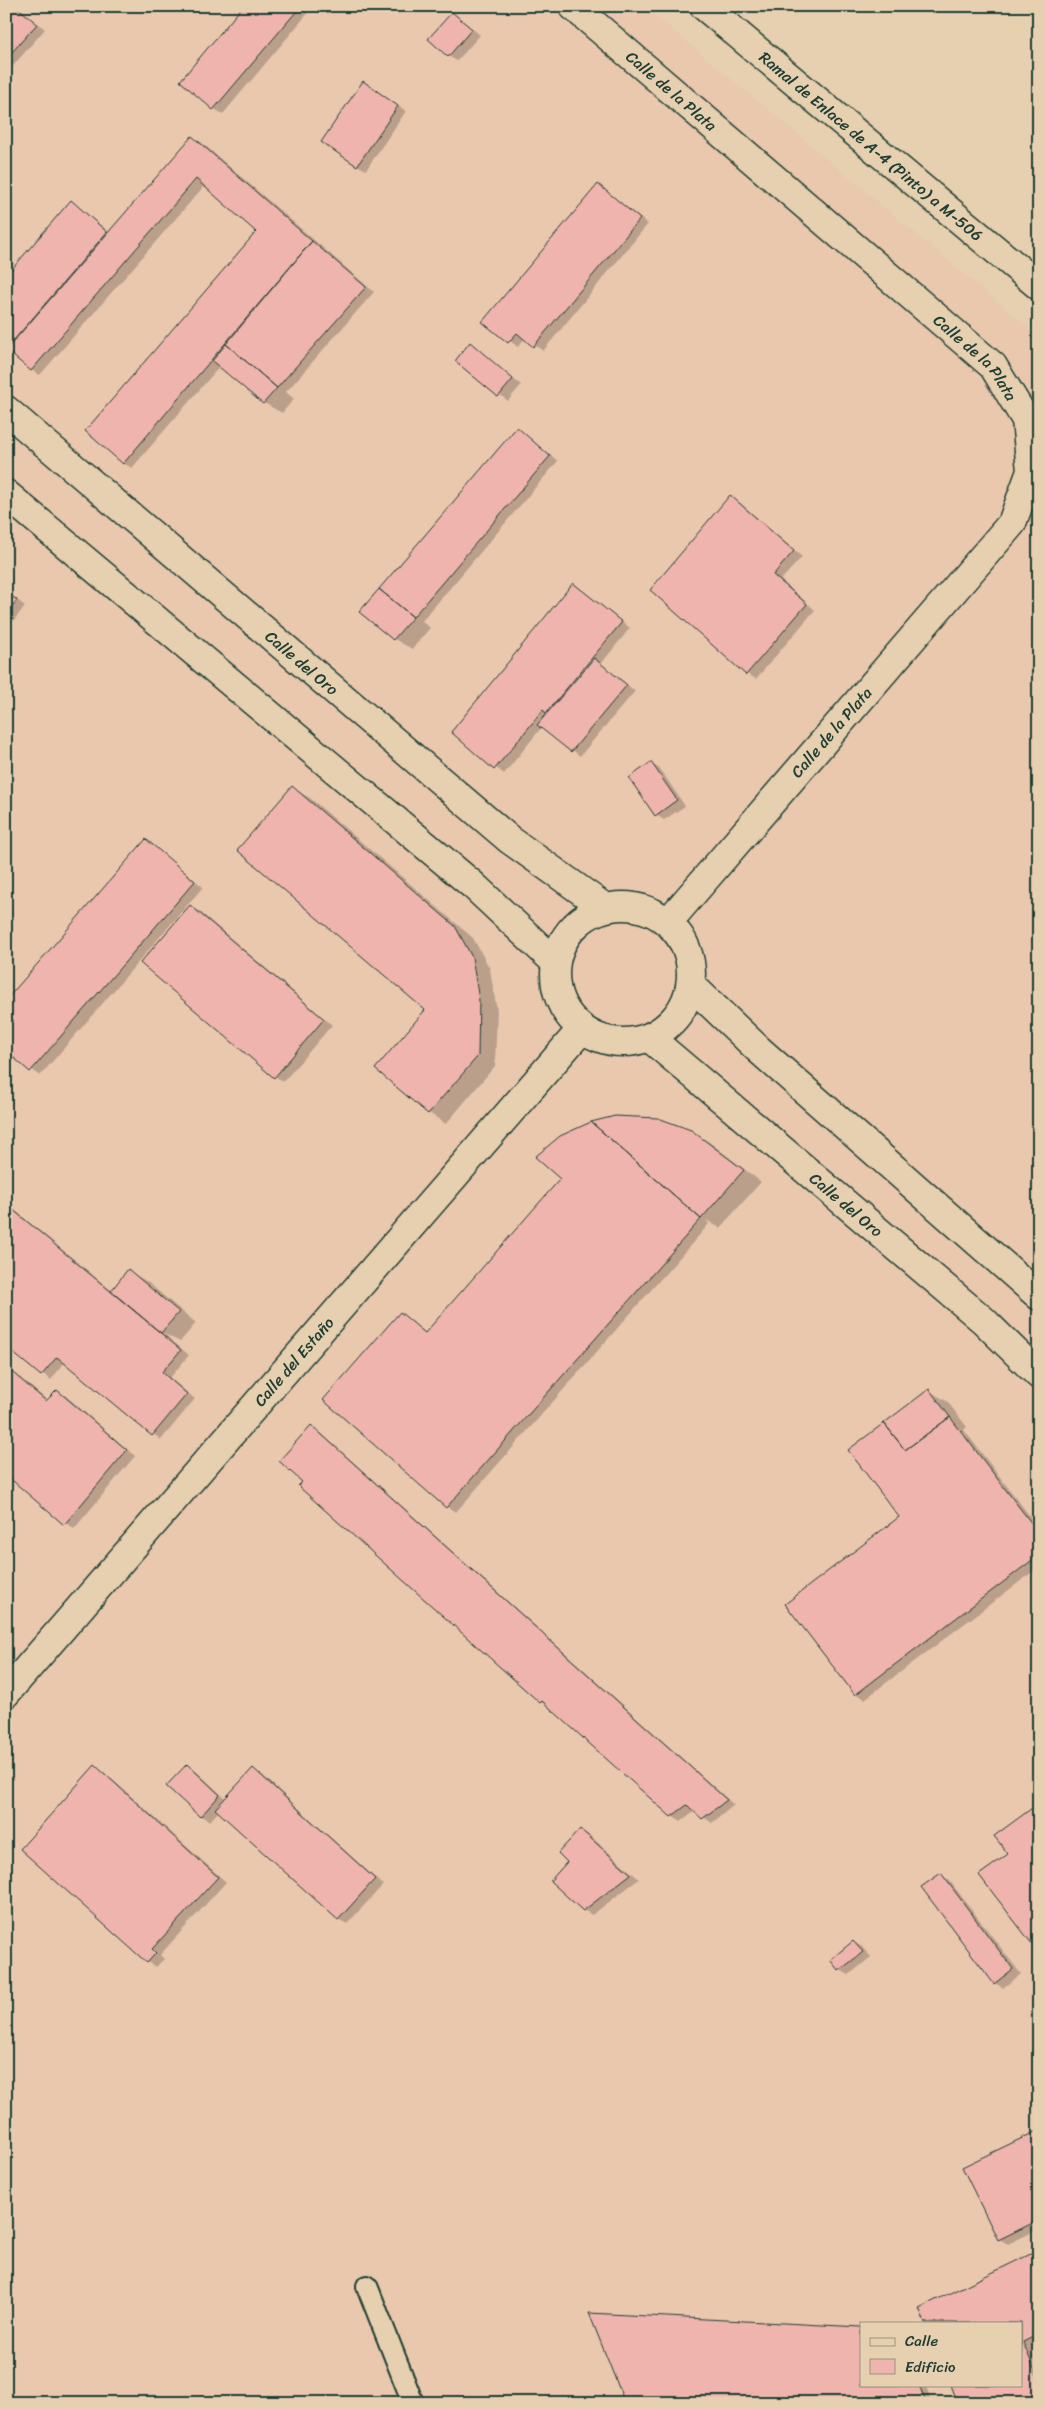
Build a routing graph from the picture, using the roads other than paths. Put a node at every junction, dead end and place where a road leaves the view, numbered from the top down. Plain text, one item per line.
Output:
1 (572, 6) edge
2 (704, 6) edge
3 (1039, 286) edge
4 (6, 410) edge
5 (6, 494) edge
6 (604, 906) junction
7 (669, 921) junction
8 (554, 961) junction
9 (692, 986) junction
10 (581, 1030) junction
11 (651, 1039) junction
12 (1039, 1296) edge
13 (1039, 1375) edge
14 (6, 1693) edge
15 (367, 2286) dead end
16 (413, 2403) edge

1 - 7 street, Calle de la Plata
2 - 3 street, Ramal de Enlace de A-4 (Pinto) a M-506
4 - 6 street, Calle del Oro
5 - 8 street
6 - 7 street
6 - 8 street
7 - 9 street
8 - 10 street
9 - 11 street
9 - 12 street
10 - 11 street
10 - 14 street, Calle del Estaño
11 - 13 street, Calle del Oro
15 - 16 lane

